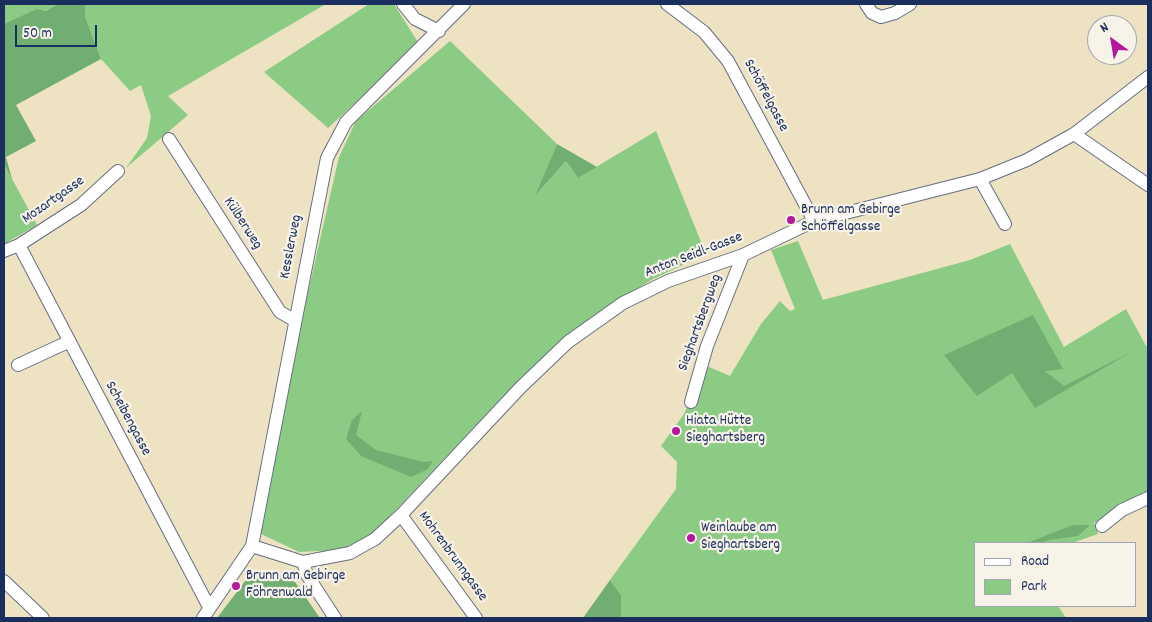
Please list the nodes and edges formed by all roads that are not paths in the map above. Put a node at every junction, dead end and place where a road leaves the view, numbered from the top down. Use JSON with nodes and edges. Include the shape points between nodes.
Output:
{"nodes":[{"id":1,"x":402,"y":4,"type":"edge"},
{"id":2,"x":464,"y":4,"type":"edge"},
{"id":3,"x":667,"y":4,"type":"edge"},
{"id":4,"x":866,"y":4,"type":"edge"},
{"id":5,"x":910,"y":4,"type":"edge"},
{"id":6,"x":439,"y":31,"type":"junction"},
{"id":7,"x":1148,"y":77,"type":"edge"},
{"id":8,"x":1074,"y":134,"type":"junction"},
{"id":9,"x":169,"y":139,"type":"dead end"},
{"id":10,"x":118,"y":171,"type":"dead end"},
{"id":11,"x":980,"y":179,"type":"junction"},
{"id":12,"x":1148,"y":185,"type":"edge"},
{"id":13,"x":814,"y":221,"type":"junction"},
{"id":14,"x":1004,"y":224,"type":"dead end"},
{"id":15,"x":19,"y":244,"type":"junction"},
{"id":16,"x":4,"y":251,"type":"edge"},
{"id":17,"x":743,"y":255,"type":"junction"},
{"id":18,"x":294,"y":320,"type":"junction"},
{"id":19,"x":68,"y":342,"type":"junction"},
{"id":20,"x":18,"y":365,"type":"dead end"},
{"id":21,"x":692,"y":402,"type":"dead end"},
{"id":22,"x":1148,"y":498,"type":"edge"},
{"id":23,"x":401,"y":515,"type":"junction"},
{"id":24,"x":1102,"y":526,"type":"dead end"},
{"id":25,"x":252,"y":546,"type":"junction"},
{"id":26,"x":303,"y":562,"type":"junction"},
{"id":27,"x":4,"y":581,"type":"edge"},
{"id":28,"x":206,"y":613,"type":"edge"},
{"id":29,"x":43,"y":618,"type":"edge"},
{"id":30,"x":335,"y":618,"type":"edge"},
{"id":31,"x":476,"y":618,"type":"edge"}],
"edges":[{"from":1,"to":6,"type":"street","via":[[415,19]]},
{"from":2,"to":6,"type":"street","name":"Kesslerweg"},
{"from":3,"to":13,"type":"street","name":"Schöffelgasse","via":[[704,32],[728,61]]},
{"from":4,"to":5,"type":"street","via":[[872,13],[882,17],[895,14]]},
{"from":6,"to":18,"type":"street","name":"Kesslerweg","via":[[346,122],[326,158]]},
{"from":7,"to":8,"type":"street","name":"Anton Seidl-Gasse"},
{"from":8,"to":11,"type":"street","name":"Anton Seidl-Gasse","via":[[1027,160]]},
{"from":8,"to":12,"type":"street"},
{"from":9,"to":18,"type":"street","name":"Külberweg","via":[[280,312]]},
{"from":10,"to":15,"type":"street","name":"Mozartgasse","via":[[81,205]]},
{"from":11,"to":13,"type":"street","name":"Anton Seidl-Gasse"},
{"from":11,"to":14,"type":"street"},
{"from":13,"to":17,"type":"street","name":"Anton Seidl-Gasse"},
{"from":15,"to":16,"type":"street","name":"Mozartgasse"},
{"from":15,"to":19,"type":"street","name":"Scheibengasse"},
{"from":17,"to":21,"type":"street","name":"Sieghartsbergweg","via":[[707,346]]},
{"from":17,"to":23,"type":"street","name":"Anton Seidl-Gasse","via":[[668,281],[623,304],[568,342],[520,388]]},
{"from":18,"to":25,"type":"street","name":"Kesslerweg"},
{"from":19,"to":20,"type":"street"},
{"from":19,"to":28,"type":"street","name":"Scheibengasse"},
{"from":22,"to":24,"type":"street","via":[[1122,510]]},
{"from":23,"to":26,"type":"street","name":"Anton Seidl-Gasse","via":[[375,539],[350,553]]},
{"from":23,"to":31,"type":"street","name":"Mohrenbrunngasse"},
{"from":25,"to":26,"type":"street","name":"Anton Seidl-Gasse"},
{"from":25,"to":28,"type":"street"},
{"from":26,"to":30,"type":"street","via":[[307,575]]},
{"from":27,"to":29,"type":"street"}]}
